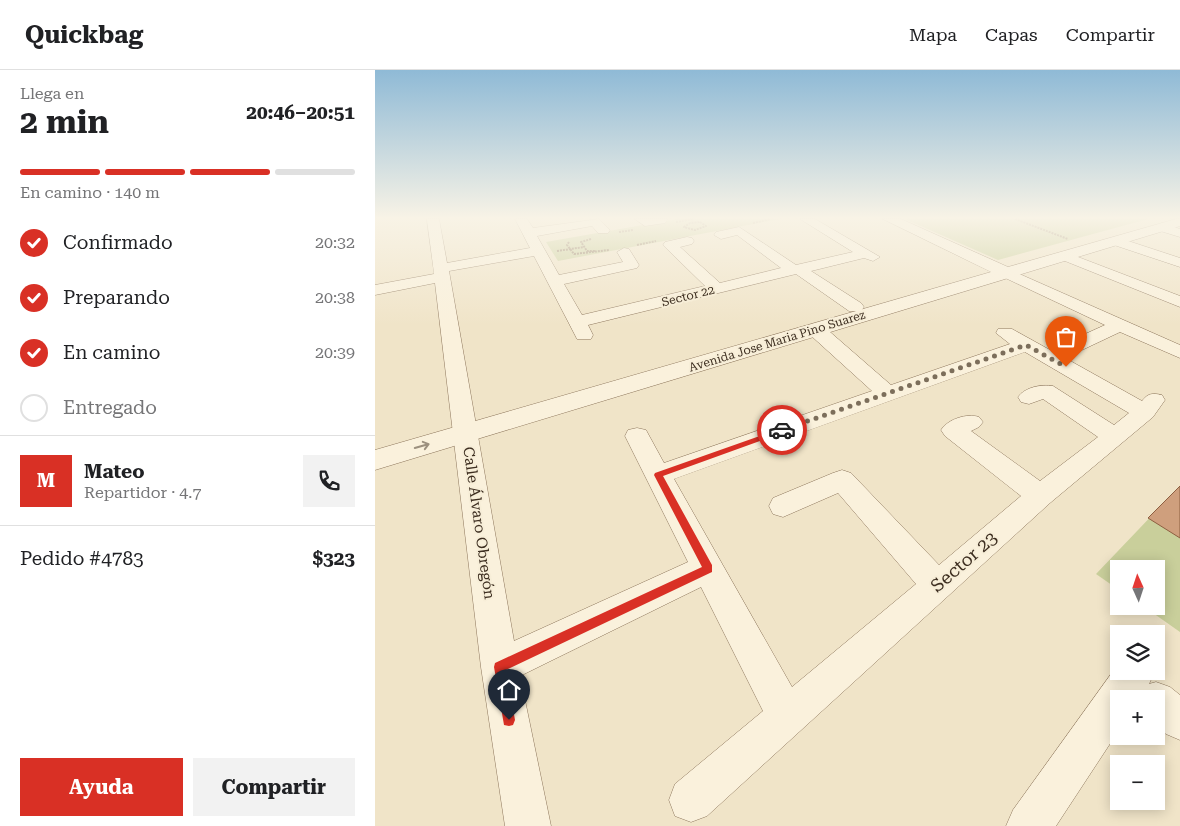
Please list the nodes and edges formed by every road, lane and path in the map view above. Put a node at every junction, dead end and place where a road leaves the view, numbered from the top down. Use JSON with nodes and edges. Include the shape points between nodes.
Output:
{"nodes":[{"id":1,"x":440,"y":254,"type":"edge"},
{"id":2,"x":529,"y":254,"type":"edge"},
{"id":3,"x":540,"y":254,"type":"edge"},
{"id":4,"x":625,"y":254,"type":"edge"},
{"id":5,"x":680,"y":254,"type":"edge"},
{"id":6,"x":772,"y":254,"type":"edge"},
{"id":7,"x":869,"y":254,"type":"edge"},
{"id":8,"x":966,"y":254,"type":"edge"},
{"id":9,"x":1054,"y":254,"type":"edge"},
{"id":10,"x":1083,"y":254,"type":"edge"},
{"id":11,"x":1155,"y":254,"type":"edge"},
{"id":12,"x":1180,"y":263,"type":"edge"},
{"id":13,"x":796,"y":270,"type":"junction"},
{"id":14,"x":999,"y":270,"type":"junction"},
{"id":15,"x":443,"y":273,"type":"junction"},
{"id":16,"x":555,"y":281,"type":"junction"},
{"id":17,"x":717,"y":289,"type":"junction"},
{"id":18,"x":375,"y":290,"type":"edge"},
{"id":19,"x":1180,"y":302,"type":"edge"},
{"id":20,"x":855,"y":306,"type":"junction"},
{"id":21,"x":1120,"y":325,"type":"junction"},
{"id":22,"x":815,"y":329,"type":"junction"},
{"id":23,"x":1005,"y":333,"type":"dead end"},
{"id":24,"x":1026,"y":345,"type":"junction"},
{"id":25,"x":1180,"y":352,"type":"edge"},
{"id":26,"x":1050,"y":358,"type":"junction"},
{"id":27,"x":887,"y":393,"type":"junction"},
{"id":28,"x":1029,"y":397,"type":"dead end"},
{"id":29,"x":971,"y":422,"type":"dead end"},
{"id":30,"x":466,"y":425,"type":"junction"},
{"id":31,"x":637,"y":436,"type":"dead end"},
{"id":32,"x":1116,"y":437,"type":"junction"},
{"id":33,"x":375,"y":443,"type":"edge"},
{"id":34,"x":375,"y":460,"type":"edge"},
{"id":35,"x":658,"y":475,"type":"junction"},
{"id":36,"x":1040,"y":496,"type":"junction"},
{"id":37,"x":783,"y":506,"type":"dead end"},
{"id":38,"x":708,"y":568,"type":"junction"},
{"id":39,"x":937,"y":585,"type":"junction"},
{"id":40,"x":500,"y":667,"type":"junction"},
{"id":41,"x":1144,"y":688,"type":"edge"},
{"id":42,"x":787,"y":716,"type":"junction"},
{"id":43,"x":1180,"y":720,"type":"edge"},
{"id":44,"x":691,"y":800,"type":"dead end"},
{"id":45,"x":528,"y":826,"type":"edge"},
{"id":46,"x":1029,"y":826,"type":"edge"}],
"edges":[{"from":1,"to":15,"type":"street","name":"Calle Álvaro Obregón"},
{"from":2,"to":15,"type":"street"},
{"from":3,"to":16,"type":"street","name":"Sector 22"},
{"from":4,"to":16,"type":"street","via":[[632,265]]},
{"from":5,"to":17,"type":"street"},
{"from":6,"to":13,"type":"street"},
{"from":7,"to":13,"type":"street","name":"Sector 22","via":[[872,256]]},
{"from":8,"to":14,"type":"street"},
{"from":9,"to":14,"type":"street","name":"Avenida Jose Maria Pino Suarez"},
{"from":10,"to":19,"type":"street"},
{"from":11,"to":12,"type":"street"},
{"from":13,"to":17,"type":"street","name":"Sector 22"},
{"from":13,"to":20,"type":"street"},
{"from":14,"to":20,"type":"street","name":"Avenida Jose Maria Pino Suarez"},
{"from":14,"to":21,"type":"street"},
{"from":14,"to":22,"type":"street","name":"Avenida Jose Maria Pino Suarez"},
{"from":15,"to":18,"type":"street"},
{"from":15,"to":30,"type":"street","name":"Calle Álvaro Obregón"},
{"from":16,"to":17,"type":"street","name":"Sector 22","via":[[581,328]]},
{"from":20,"to":30,"type":"street","name":"Avenida Jose Maria Pino Suarez"},
{"from":21,"to":25,"type":"street"},
{"from":21,"to":26,"type":"street"},
{"from":22,"to":27,"type":"street"},
{"from":22,"to":30,"type":"street","name":"Avenida Jose Maria Pino Suarez"},
{"from":23,"to":24,"type":"street","name":"Sector 23"},
{"from":24,"to":26,"type":"street","name":"Sector 23"},
{"from":24,"to":27,"type":"street"},
{"from":26,"to":32,"type":"street","name":"Sector 23","via":[[1149,406]]},
{"from":27,"to":35,"type":"street"},
{"from":28,"to":32,"type":"street","via":[[1045,391]]},
{"from":29,"to":36,"type":"street","via":[[953,430]]},
{"from":30,"to":33,"type":"street","name":"Avenida Jose Maria Pino Suarez"},
{"from":34,"to":30,"type":"street","name":"Avenida Jose Maria Pino Suarez","one_way":true},
{"from":30,"to":40,"type":"street","name":"Calle Álvaro Obregón"},
{"from":31,"to":35,"type":"street"},
{"from":32,"to":36,"type":"street","name":"Sector 23"},
{"from":35,"to":38,"type":"street"},
{"from":36,"to":39,"type":"street","name":"Sector 23"},
{"from":37,"to":39,"type":"street","via":[[842,480]]},
{"from":38,"to":40,"type":"street"},
{"from":38,"to":42,"type":"street"},
{"from":39,"to":42,"type":"street","name":"Sector 23"},
{"from":40,"to":45,"type":"street","name":"Calle Álvaro Obregón"},
{"from":41,"to":43,"type":"street"},
{"from":41,"to":46,"type":"street"},
{"from":42,"to":44,"type":"street","name":"Sector 23"}]}
